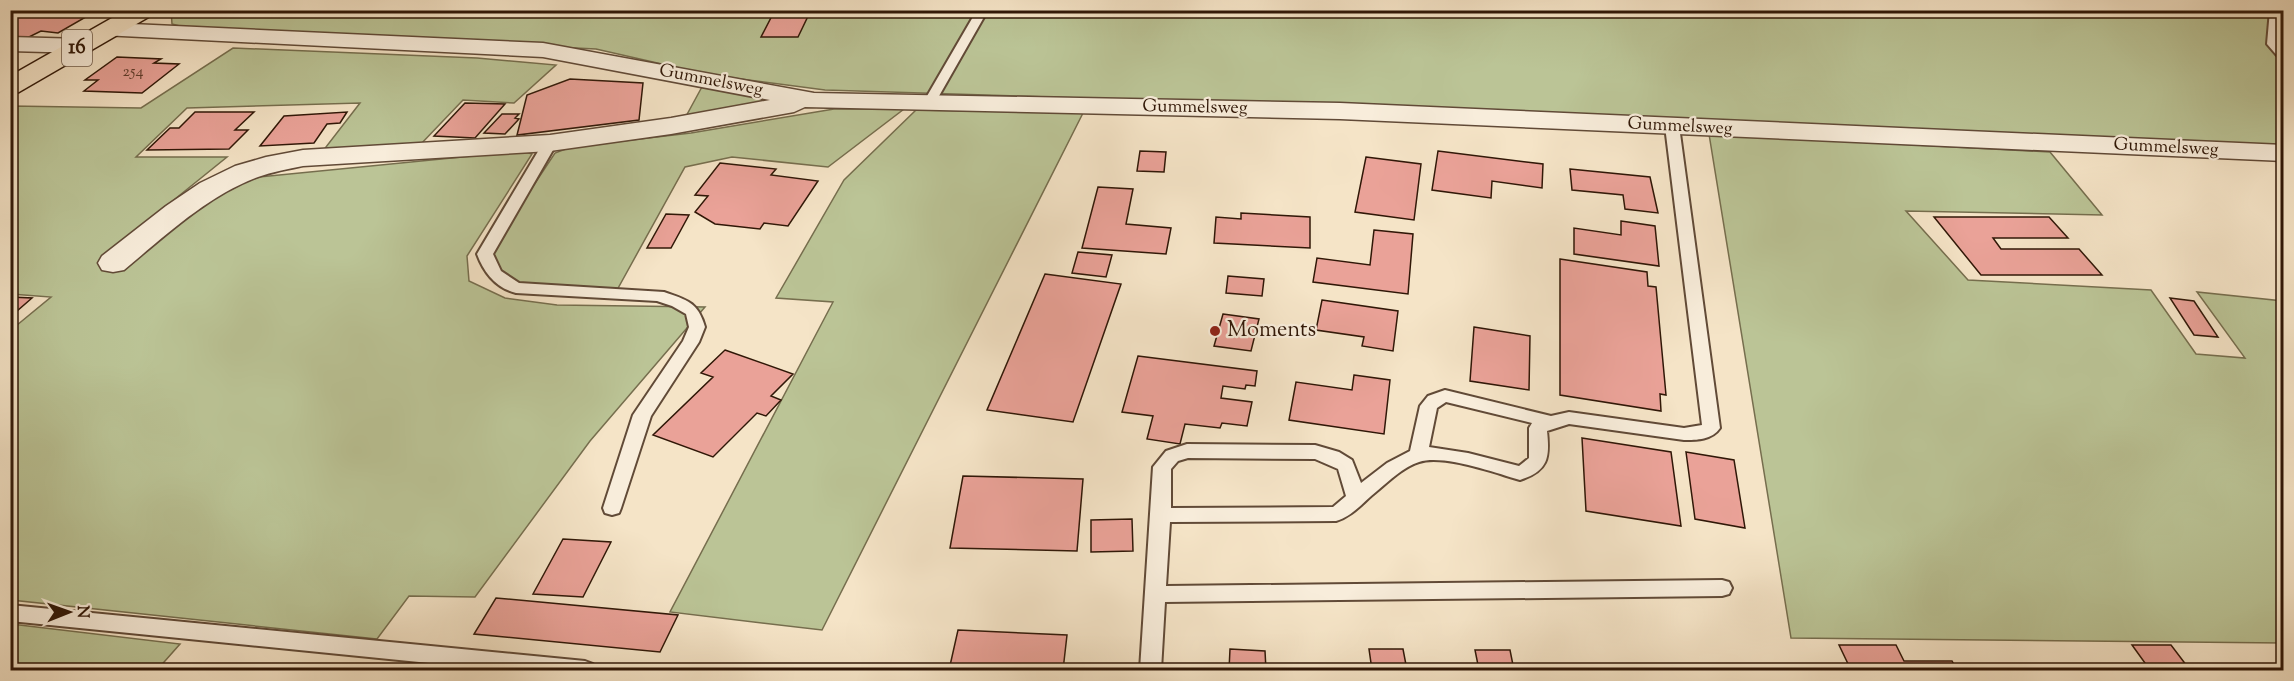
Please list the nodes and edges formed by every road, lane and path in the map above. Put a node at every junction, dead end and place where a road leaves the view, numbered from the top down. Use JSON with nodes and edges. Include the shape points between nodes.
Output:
{"nodes":[{"id":1,"x":144,"y":10,"type":"edge"},
{"id":2,"x":983,"y":10,"type":"edge"},
{"id":3,"x":2276,"y":10,"type":"edge"},
{"id":4,"x":110,"y":30,"type":"junction"},
{"id":5,"x":10,"y":45,"type":"edge"},
{"id":6,"x":82,"y":46,"type":"junction"},
{"id":7,"x":2283,"y":56,"type":"edge"},
{"id":8,"x":696,"y":79,"type":"junction"},
{"id":9,"x":10,"y":87,"type":"edge"},
{"id":10,"x":814,"y":100,"type":"junction"},
{"id":11,"x":929,"y":103,"type":"junction"},
{"id":12,"x":671,"y":126,"type":"junction"},
{"id":13,"x":1672,"y":126,"type":"junction"},
{"id":14,"x":550,"y":143,"type":"junction"},
{"id":15,"x":2283,"y":153,"type":"edge"},
{"id":16,"x":113,"y":263,"type":"dead end"},
{"id":17,"x":1551,"y":422,"type":"junction"},
{"id":18,"x":1418,"y":455,"type":"junction"},
{"id":19,"x":1356,"y":497,"type":"junction"},
{"id":20,"x":612,"y":508,"type":"dead end"},
{"id":21,"x":1161,"y":515,"type":"junction"},
{"id":22,"x":1722,"y":588,"type":"dead end"},
{"id":23,"x":1155,"y":594,"type":"junction"},
{"id":24,"x":10,"y":613,"type":"edge"},
{"id":25,"x":585,"y":670,"type":"edge"},
{"id":26,"x":1150,"y":670,"type":"edge"}],
"edges":[{"from":1,"to":4,"type":"main road","number":"16"},
{"from":2,"to":11,"type":"lane"},
{"from":3,"to":7,"type":"lane","via":[[2273,44]]},
{"from":4,"to":6,"type":"main road","number":"16"},
{"from":4,"to":8,"type":"street","name":"Gummelsweg","via":[[543,50]]},
{"from":5,"to":6,"type":"street"},
{"from":6,"to":9,"type":"main road","number":"16"},
{"from":8,"to":10,"type":"street","name":"Gummelsweg"},
{"from":8,"to":12,"type":"street"},
{"from":10,"to":11,"type":"street","name":"Gummelsweg"},
{"from":10,"to":12,"type":"street"},
{"from":11,"to":13,"type":"street","name":"Gummelsweg","via":[[1340,111]]},
{"from":12,"to":14,"type":"street"},
{"from":13,"to":15,"type":"street","name":"Gummelsweg"},
{"from":13,"to":17,"type":"lane","via":[[1711,428],[1684,434],[1569,418]]},
{"from":14,"to":16,"type":"street","via":[[303,158],[270,164],[213,187]]},
{"from":14,"to":20,"type":"lane","via":[[485,254],[489,269],[516,288],[658,296],[693,312],[697,327],[642,415]]},
{"from":17,"to":18,"type":"lane","via":[[1538,428],[1540,458],[1533,468],[1520,473],[1435,453]]},
{"from":17,"to":18,"type":"lane","via":[[1444,396],[1429,406]]},
{"from":18,"to":19,"type":"lane"},
{"from":19,"to":21,"type":"lane","via":[[1336,514]]},
{"from":19,"to":21,"type":"lane","via":[[1346,465],[1316,452],[1187,451],[1172,456],[1162,467]]},
{"from":21,"to":23,"type":"lane"},
{"from":22,"to":23,"type":"lane"},
{"from":23,"to":26,"type":"lane"},
{"from":24,"to":25,"type":"lane"}]}
